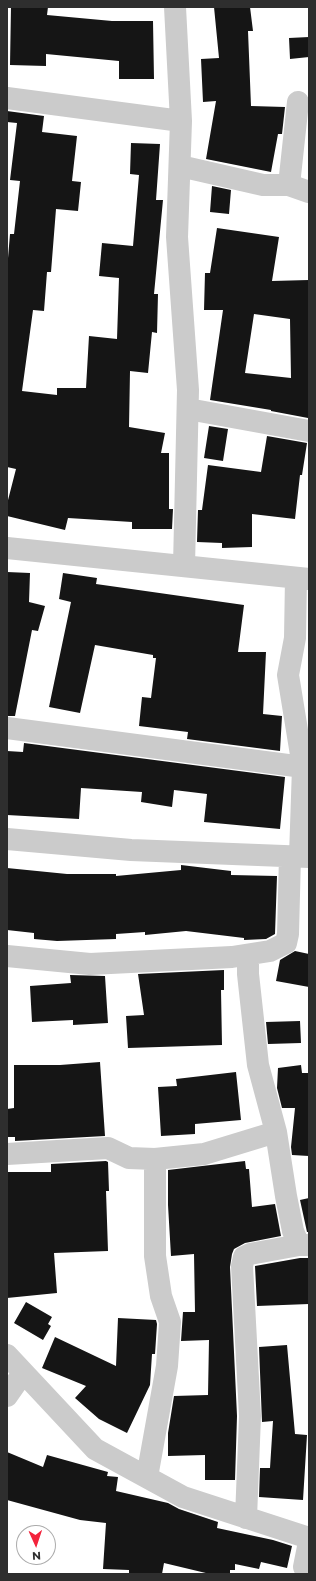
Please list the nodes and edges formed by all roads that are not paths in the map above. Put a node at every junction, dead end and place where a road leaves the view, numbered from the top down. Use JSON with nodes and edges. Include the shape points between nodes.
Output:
{"nodes":[{"id":1,"x":175,"y":7,"type":"edge"},
{"id":2,"x":7,"y":98,"type":"edge"},
{"id":3,"x":298,"y":102,"type":"dead end"},
{"id":4,"x":181,"y":121,"type":"junction"},
{"id":5,"x":180,"y":166,"type":"junction"},
{"id":6,"x":289,"y":185,"type":"junction"},
{"id":7,"x":309,"y":192,"type":"edge"},
{"id":8,"x":188,"y":409,"type":"junction"},
{"id":9,"x":309,"y":431,"type":"edge"},
{"id":10,"x":7,"y":548,"type":"edge"},
{"id":11,"x":184,"y":566,"type":"junction"},
{"id":12,"x":303,"y":578,"type":"edge"},
{"id":13,"x":7,"y":728,"type":"edge"},
{"id":14,"x":303,"y":767,"type":"junction"},
{"id":15,"x":7,"y":839,"type":"edge"},
{"id":16,"x":300,"y":856,"type":"edge"},
{"id":17,"x":248,"y":955,"type":"junction"},
{"id":18,"x":7,"y":956,"type":"edge"},
{"id":19,"x":276,"y":1132,"type":"junction"},
{"id":20,"x":7,"y":1154,"type":"edge"},
{"id":21,"x":155,"y":1159,"type":"junction"},
{"id":22,"x":304,"y":1245,"type":"edge"},
{"id":23,"x":7,"y":1355,"type":"edge"},
{"id":24,"x":23,"y":1373,"type":"junction"},
{"id":25,"x":7,"y":1396,"type":"edge"},
{"id":26,"x":147,"y":1477,"type":"junction"},
{"id":27,"x":246,"y":1518,"type":"junction"},
{"id":28,"x":309,"y":1538,"type":"edge"},
{"id":29,"x":309,"y":1542,"type":"edge"},
{"id":30,"x":307,"y":1574,"type":"edge"}],
"edges":[{"from":1,"to":4,"type":"street"},
{"from":2,"to":4,"type":"street"},
{"from":3,"to":6,"type":"street"},
{"from":4,"to":5,"type":"street"},
{"from":5,"to":6,"type":"street","via":[[263,185]]},
{"from":5,"to":8,"type":"street","via":[[177,237]]},
{"from":6,"to":7,"type":"street"},
{"from":8,"to":9,"type":"street"},
{"from":8,"to":11,"type":"street"},
{"from":10,"to":11,"type":"street"},
{"from":11,"to":12,"type":"street"},
{"from":12,"to":14,"type":"street","via":[[288,675]]},
{"from":13,"to":14,"type":"street"},
{"from":14,"to":16,"type":"street"},
{"from":15,"to":16,"type":"street","via":[[131,850]]},
{"from":16,"to":17,"type":"street","via":[[286,943],[270,951]]},
{"from":17,"to":18,"type":"street","via":[[90,964]]},
{"from":17,"to":19,"type":"street","via":[[258,1065]]},
{"from":19,"to":21,"type":"street","via":[[204,1154]]},
{"from":19,"to":22,"type":"street","via":[[293,1231]]},
{"from":20,"to":21,"type":"street","via":[[108,1148],[129,1158]]},
{"from":21,"to":26,"type":"street","via":[[155,1256],[161,1296],[170,1322],[167,1366]]},
{"from":22,"to":27,"type":"street","via":[[244,1257],[250,1416]]},
{"from":23,"to":24,"type":"street"},
{"from":24,"to":25,"type":"street"},
{"from":24,"to":26,"type":"street","via":[[95,1449]]},
{"from":26,"to":27,"type":"street","via":[[183,1497]]},
{"from":27,"to":28,"type":"street"},
{"from":29,"to":30,"type":"street","via":[[304,1567]]}]}
